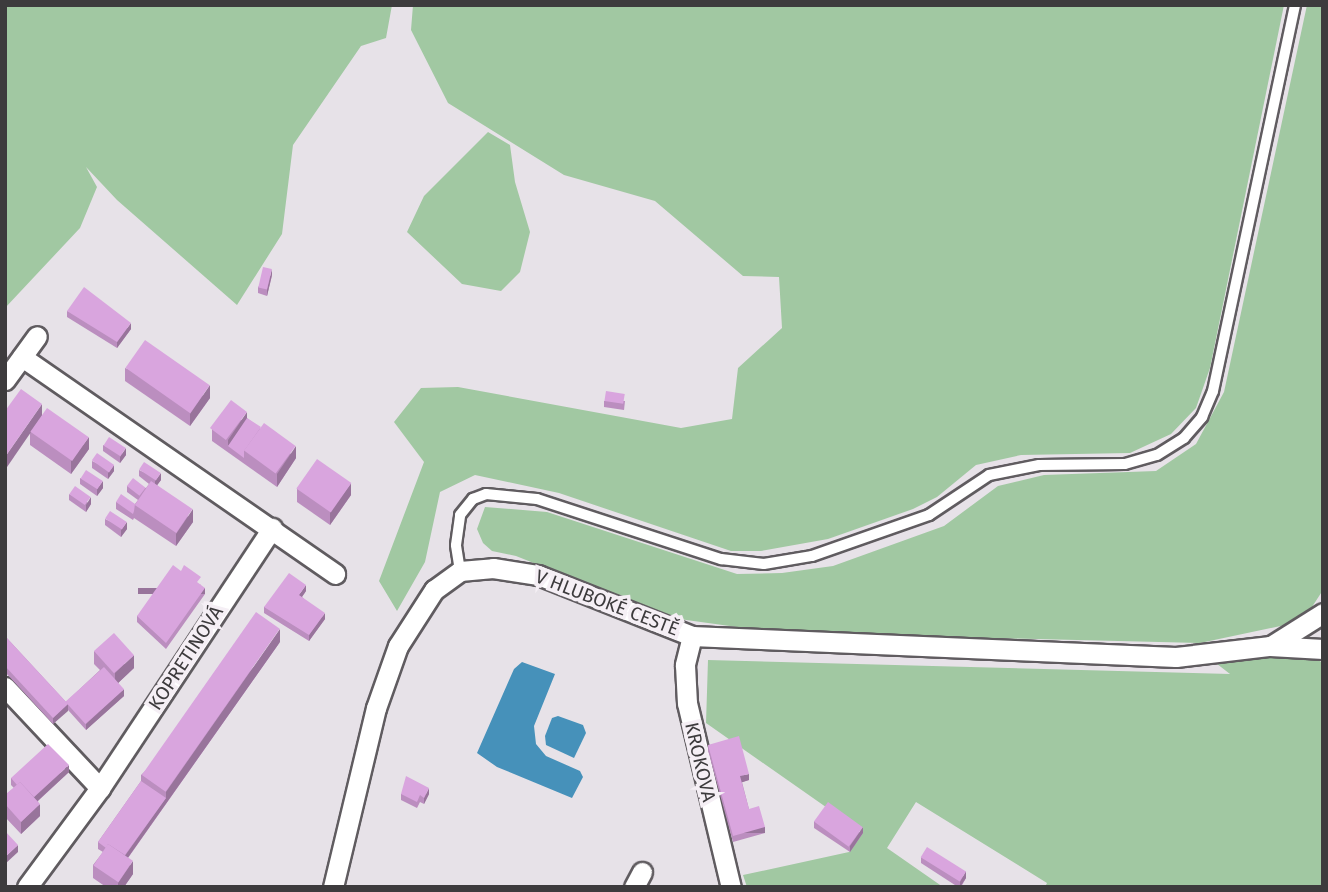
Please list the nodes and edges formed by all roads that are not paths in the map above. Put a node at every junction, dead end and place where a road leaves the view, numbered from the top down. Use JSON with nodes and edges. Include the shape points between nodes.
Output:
{"nodes":[{"id":1,"x":1295,"y":5,"type":"edge"},
{"id":2,"x":37,"y":336,"type":"dead end"},
{"id":3,"x":22,"y":357,"type":"junction"},
{"id":4,"x":5,"y":380,"type":"edge"},
{"id":5,"x":272,"y":528,"type":"junction"},
{"id":6,"x":460,"y":570,"type":"junction"},
{"id":7,"x":335,"y":574,"type":"dead end"},
{"id":8,"x":1323,"y":613,"type":"edge"},
{"id":9,"x":692,"y":636,"type":"junction"},
{"id":10,"x":1270,"y":646,"type":"junction"},
{"id":11,"x":1323,"y":649,"type":"edge"},
{"id":12,"x":5,"y":687,"type":"edge"},
{"id":13,"x":100,"y":788,"type":"junction"},
{"id":14,"x":27,"y":887,"type":"edge"},
{"id":15,"x":334,"y":887,"type":"edge"},
{"id":16,"x":731,"y":887,"type":"edge"}],
"edges":[{"from":1,"to":6,"type":"lane","via":[[1213,391],[1202,417],[1184,438],[1157,455],[1125,464],[1039,465],[989,475],[929,515],[812,556],[764,564],[721,559],[537,499],[486,494],[473,499],[460,515],[456,545]]},
{"from":2,"to":3,"type":"street"},
{"from":3,"to":4,"type":"street"},
{"from":3,"to":5,"type":"street"},
{"from":5,"to":7,"type":"street"},
{"from":5,"to":13,"type":"street","name":"KOPRETINOVÁ"},
{"from":6,"to":9,"type":"street","name":"V HLUBOKÉ CESTĚ","via":[[493,568],[538,575]]},
{"from":6,"to":15,"type":"street","via":[[434,590],[398,646],[376,708]]},
{"from":8,"to":10,"type":"street","name":"V HLUBOKÉ CESTĚ"},
{"from":9,"to":10,"type":"street","name":"V HLUBOKÉ CESTĚ","via":[[1176,657]]},
{"from":9,"to":16,"type":"street","name":"KROKOVA","via":[[685,665],[687,703]]},
{"from":10,"to":11,"type":"street","name":"V HLUBOKÉ CESTĚ"},
{"from":12,"to":13,"type":"street"},
{"from":13,"to":14,"type":"street","name":"KOPRETINOVÁ"}]}
